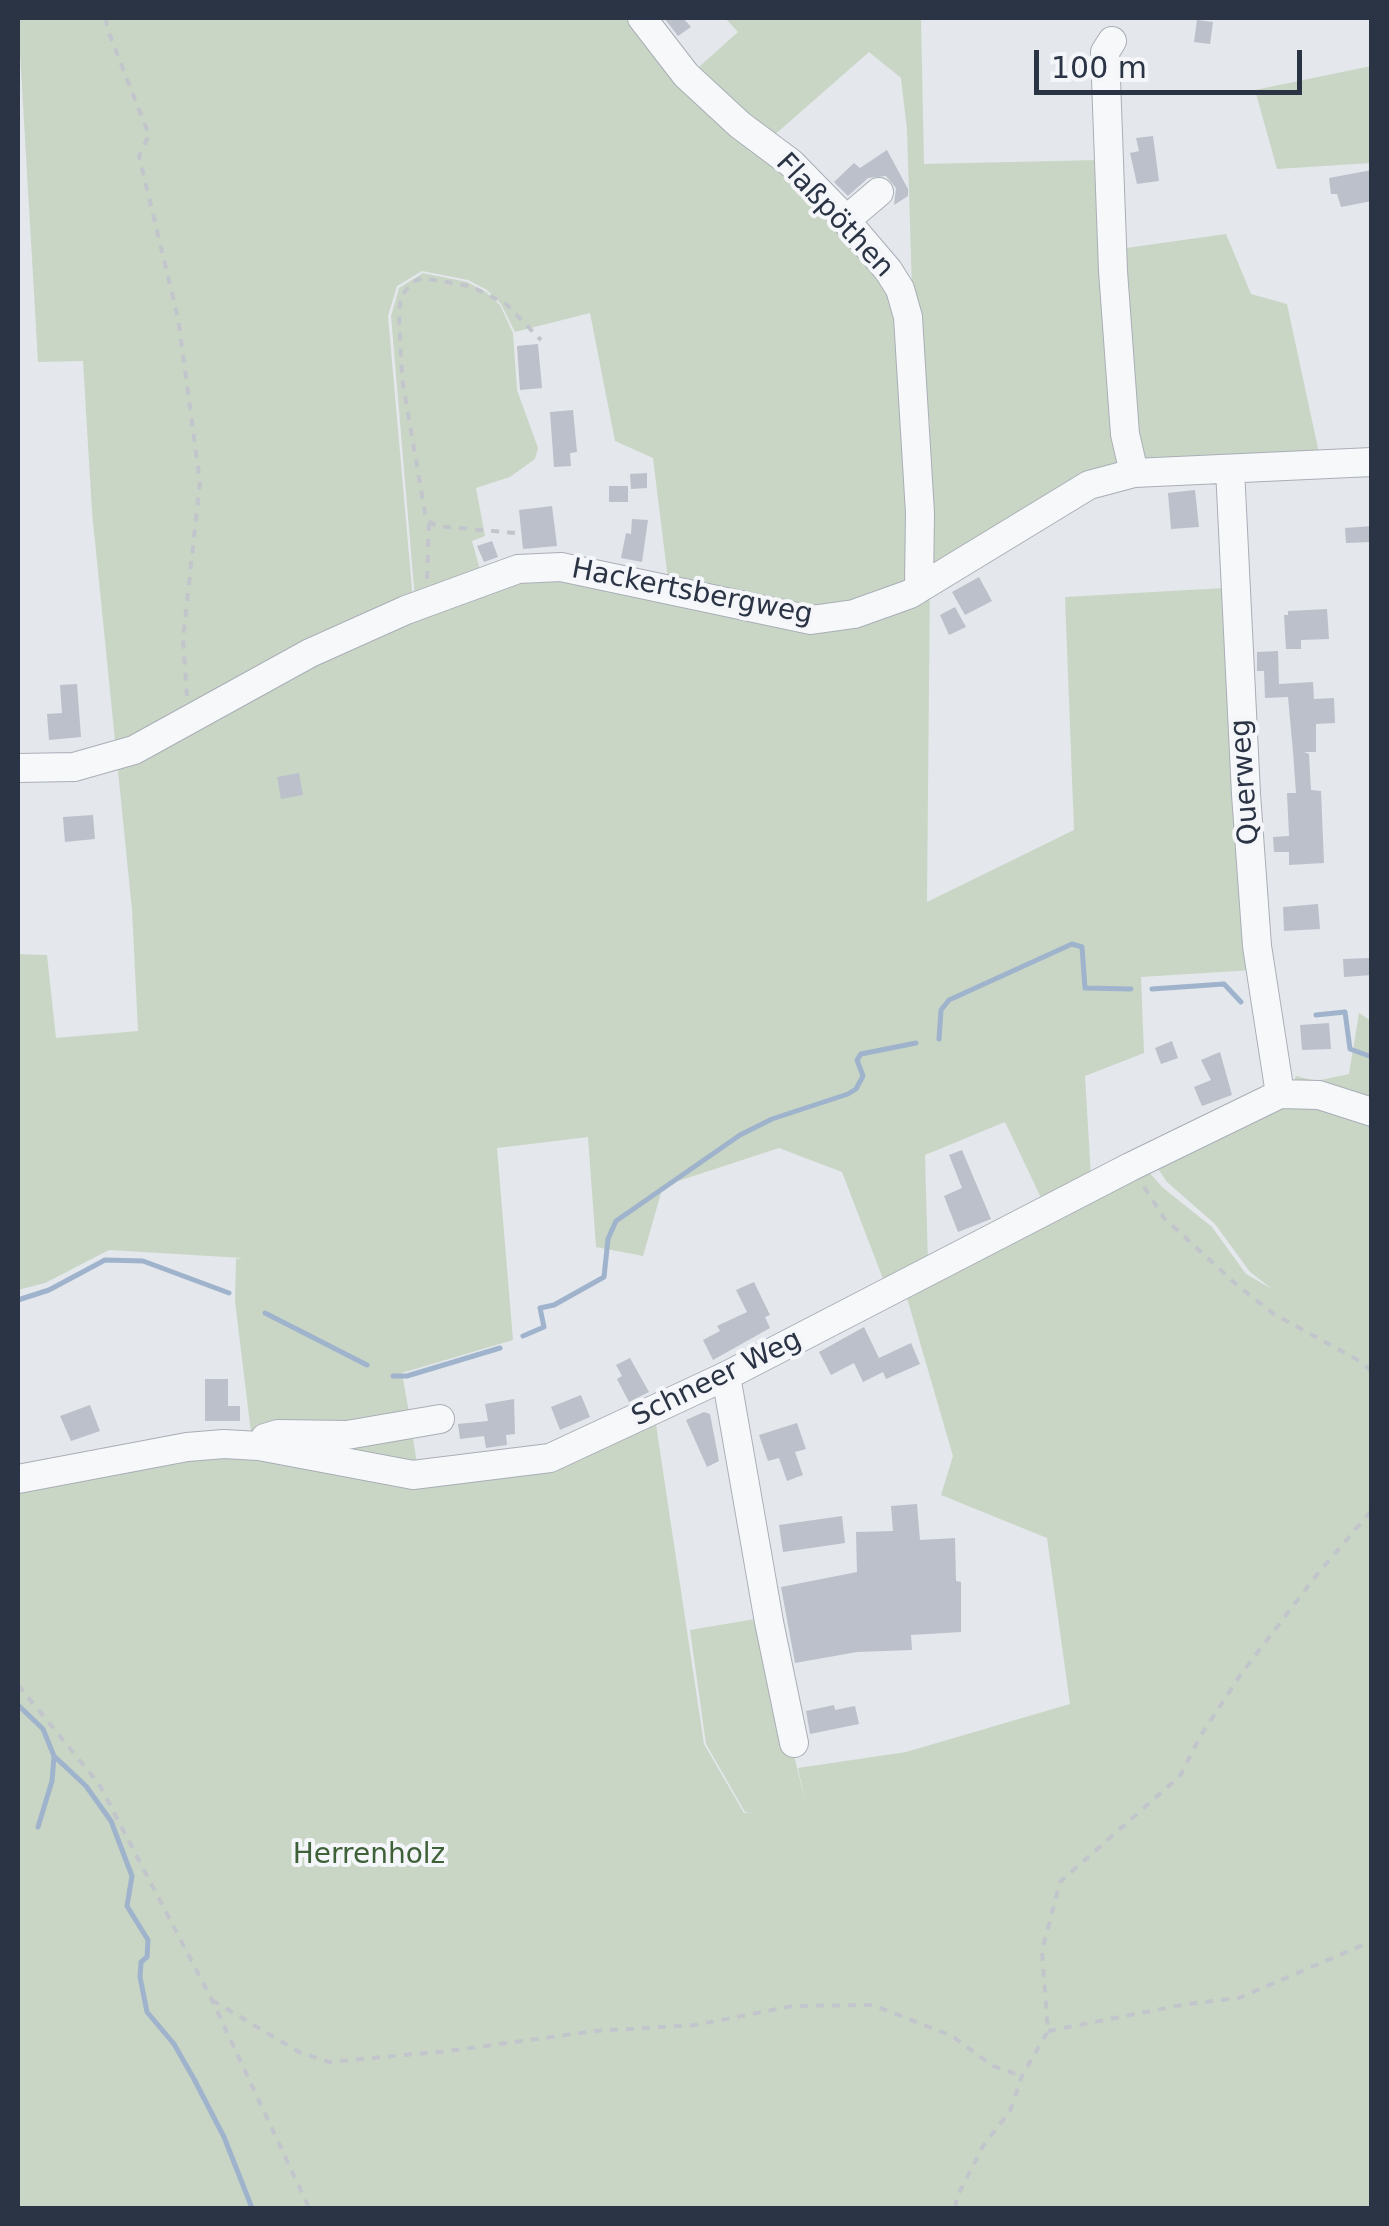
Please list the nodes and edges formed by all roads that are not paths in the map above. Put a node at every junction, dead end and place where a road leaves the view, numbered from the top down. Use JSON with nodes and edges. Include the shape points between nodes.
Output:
{"nodes":[{"id":1,"x":642,"y":18,"type":"edge"},
{"id":2,"x":1112,"y":42,"type":"dead end"},
{"id":3,"x":878,"y":192,"type":"dead end"},
{"id":4,"x":846,"y":220,"type":"junction"},
{"id":5,"x":1372,"y":462,"type":"edge"},
{"id":6,"x":1230,"y":469,"type":"junction"},
{"id":7,"x":1134,"y":473,"type":"junction"},
{"id":8,"x":919,"y":586,"type":"junction"},
{"id":9,"x":18,"y":768,"type":"edge"},
{"id":10,"x":1280,"y":1094,"type":"junction"},
{"id":11,"x":1372,"y":1112,"type":"edge"},
{"id":12,"x":726,"y":1376,"type":"junction"},
{"id":13,"x":440,"y":1419,"type":"dead end"},
{"id":14,"x":259,"y":1446,"type":"junction"},
{"id":15,"x":18,"y":1480,"type":"edge"},
{"id":16,"x":794,"y":1743,"type":"dead end"}],
"edges":[{"from":1,"to":4,"type":"street","name":"Flaßpöthen","via":[[686,75],[791,162]]},
{"from":2,"to":7,"type":"street","via":[[1105,52],[1114,271],[1125,434]]},
{"from":3,"to":4,"type":"street"},
{"from":4,"to":8,"type":"street","name":"Flaßpöthen","via":[[894,280],[908,317]]},
{"from":5,"to":6,"type":"street","name":"Hackertsbergweg"},
{"from":6,"to":7,"type":"street","name":"Hackertsbergweg"},
{"from":6,"to":10,"type":"street","name":"Querweg","via":[[1257,946]]},
{"from":7,"to":8,"type":"street","name":"Hackertsbergweg","via":[[1089,486]]},
{"from":8,"to":9,"type":"street","name":"Hackertsbergweg","via":[[888,604],[811,620],[561,567],[532,567],[426,602],[310,653],[134,750],[74,767]]},
{"from":10,"to":11,"type":"street","via":[[1318,1094]]},
{"from":10,"to":12,"type":"street","name":"Schneer Weg"},
{"from":12,"to":14,"type":"street","name":"Schneer Weg","via":[[550,1458],[413,1475]]},
{"from":12,"to":16,"type":"street"},
{"from":13,"to":14,"type":"street","via":[[347,1435],[278,1434]]},
{"from":14,"to":15,"type":"street","name":"Schneer Weg","via":[[187,1447]]}]}
